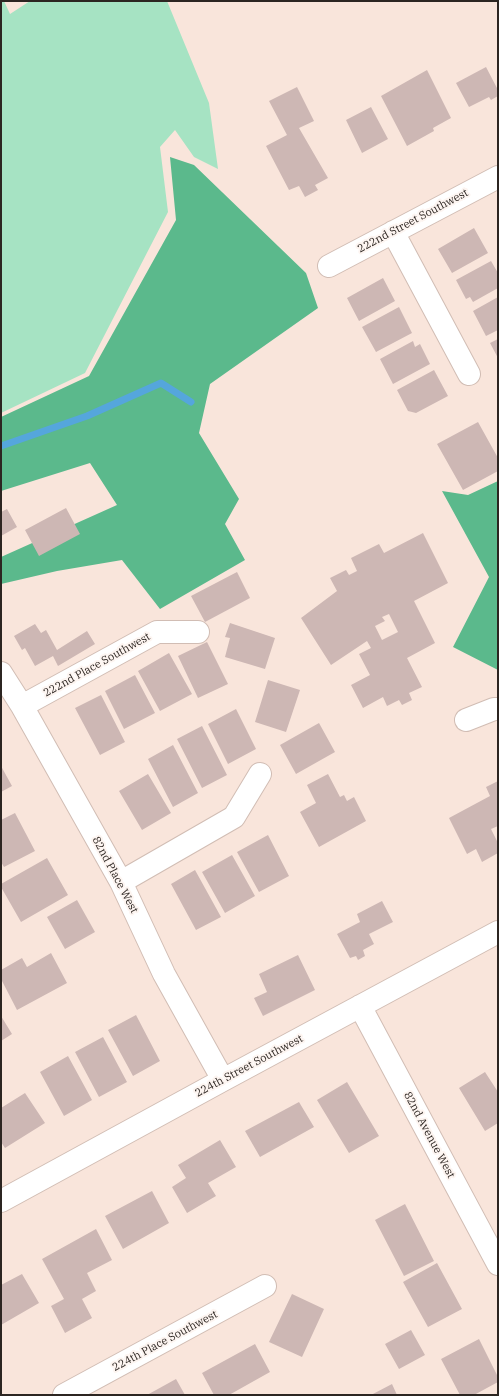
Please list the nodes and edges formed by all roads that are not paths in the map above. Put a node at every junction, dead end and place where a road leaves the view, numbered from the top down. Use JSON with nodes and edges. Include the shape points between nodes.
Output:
{"nodes":[{"id":1,"x":498,"y":177,"type":"edge"},
{"id":2,"x":393,"y":232,"type":"junction"},
{"id":3,"x":329,"y":266,"type":"dead end"},
{"id":4,"x":469,"y":374,"type":"dead end"},
{"id":5,"x":198,"y":632,"type":"dead end"},
{"id":6,"x":1,"y":673,"type":"edge"},
{"id":7,"x":22,"y":706,"type":"junction"},
{"id":8,"x":498,"y":709,"type":"edge"},
{"id":9,"x":466,"y":720,"type":"dead end"},
{"id":10,"x":260,"y":774,"type":"dead end"},
{"id":11,"x":121,"y":882,"type":"junction"},
{"id":12,"x":498,"y":932,"type":"edge"},
{"id":13,"x":360,"y":1006,"type":"junction"},
{"id":14,"x":223,"y":1080,"type":"junction"},
{"id":15,"x":1,"y":1201,"type":"edge"},
{"id":16,"x":498,"y":1264,"type":"edge"},
{"id":17,"x":265,"y":1286,"type":"dead end"},
{"id":18,"x":64,"y":1395,"type":"edge"}],
"edges":[{"from":1,"to":2,"type":"street","name":"222nd Street Southwest"},
{"from":2,"to":3,"type":"street","name":"222nd Street Southwest"},
{"from":2,"to":4,"type":"street"},
{"from":5,"to":7,"type":"street","name":"222nd Place Southwest","via":[[157,632]]},
{"from":6,"to":7,"type":"street","name":"82nd Place West"},
{"from":7,"to":11,"type":"street","name":"82nd Place West"},
{"from":8,"to":9,"type":"street"},
{"from":10,"to":11,"type":"street","via":[[234,817]]},
{"from":11,"to":14,"type":"street","name":"82nd Place West","via":[[164,974]]},
{"from":12,"to":13,"type":"street","name":"224th Street Southwest"},
{"from":13,"to":14,"type":"street","name":"224th Street Southwest"},
{"from":13,"to":16,"type":"street","name":"82nd Avenue West"},
{"from":14,"to":15,"type":"street","name":"224th Street Southwest"},
{"from":17,"to":18,"type":"street","name":"224th Place Southwest"}]}
